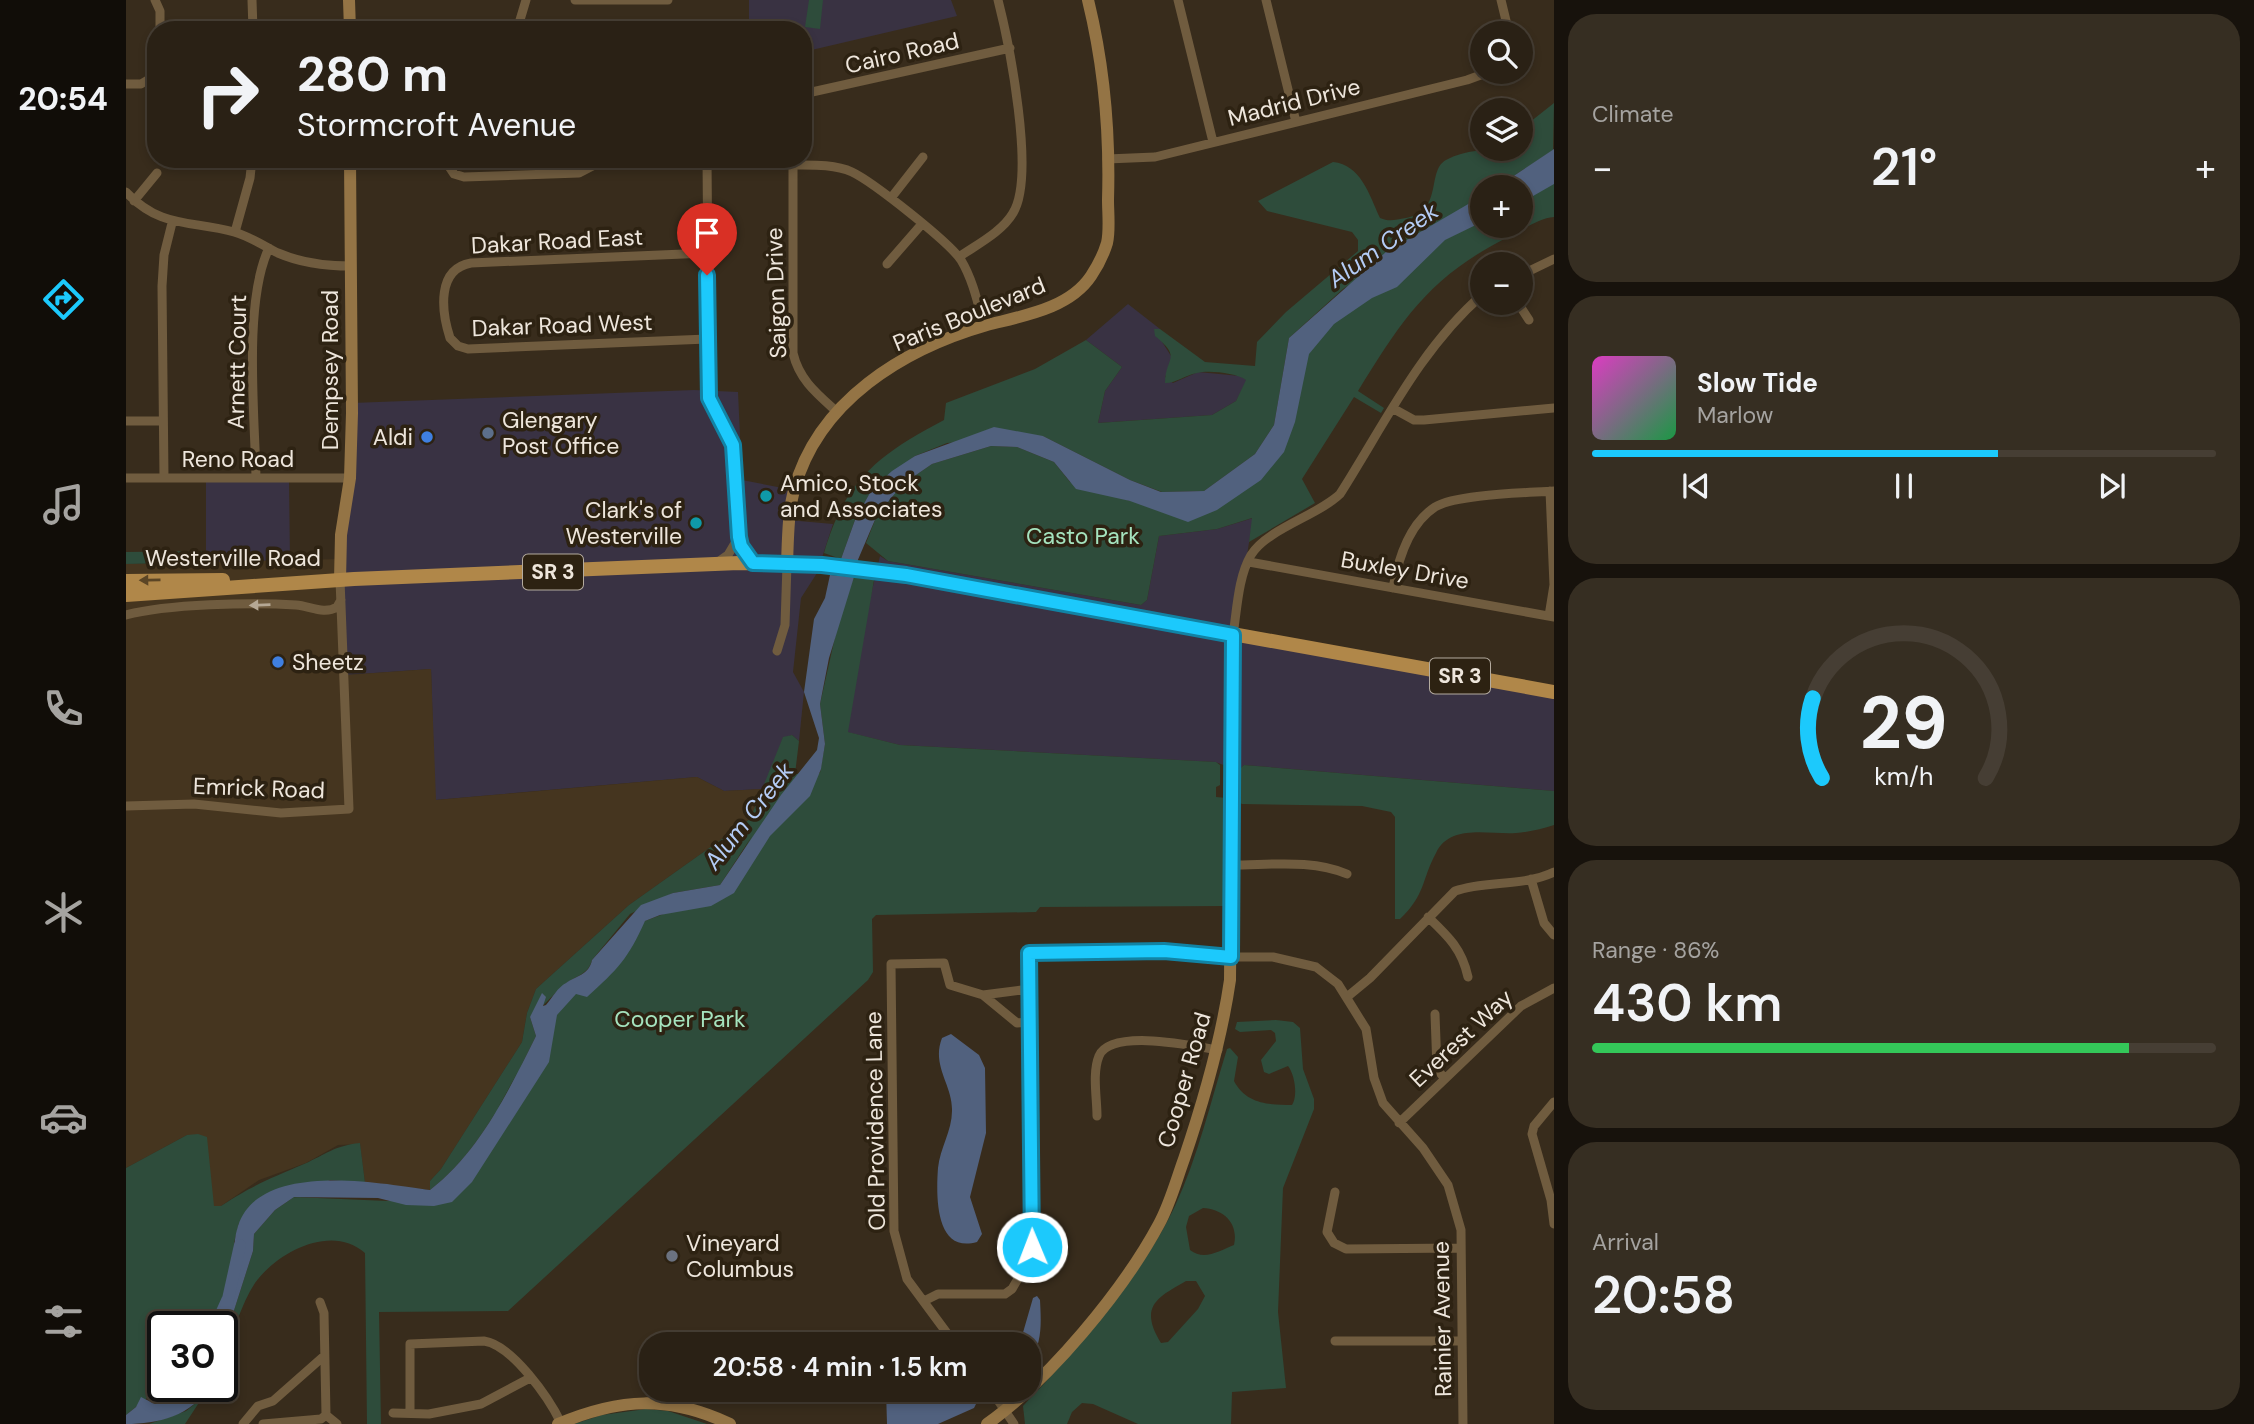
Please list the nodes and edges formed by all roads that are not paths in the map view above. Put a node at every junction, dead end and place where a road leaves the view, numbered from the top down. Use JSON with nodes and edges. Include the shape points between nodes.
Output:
{"nodes":[{"id":1,"x":155,"y":0,"type":"edge"},
{"id":2,"x":252,"y":0,"type":"edge"},
{"id":3,"x":349,"y":0,"type":"edge"},
{"id":4,"x":526,"y":0,"type":"edge"},
{"id":5,"x":575,"y":0,"type":"edge"},
{"id":6,"x":668,"y":0,"type":"edge"},
{"id":7,"x":998,"y":0,"type":"edge"},
{"id":8,"x":1088,"y":0,"type":"edge"},
{"id":9,"x":1178,"y":0,"type":"edge"},
{"id":10,"x":1266,"y":0,"type":"edge"},
{"id":11,"x":1501,"y":0,"type":"edge"},
{"id":12,"x":160,"y":21,"type":"edge"},
{"id":13,"x":253,"y":21,"type":"edge"},
{"id":14,"x":350,"y":21,"type":"edge"},
{"id":15,"x":520,"y":21,"type":"edge"},
{"id":16,"x":1506,"y":21,"type":"edge"},
{"id":17,"x":1010,"y":48,"type":"junction"},
{"id":18,"x":1470,"y":79,"type":"edge"},
{"id":19,"x":147,"y":80,"type":"edge"},
{"id":20,"x":126,"y":84,"type":"edge"},
{"id":21,"x":812,"y":92,"type":"edge"},
{"id":22,"x":1296,"y":122,"type":"junction"},
{"id":23,"x":1213,"y":142,"type":"junction"},
{"id":24,"x":923,"y":157,"type":"dead end"},
{"id":25,"x":1107,"y":159,"type":"junction"},
{"id":26,"x":812,"y":165,"type":"edge"},
{"id":27,"x":251,"y":168,"type":"edge"},
{"id":28,"x":350,"y":168,"type":"edge"},
{"id":29,"x":450,"y":168,"type":"edge"},
{"id":30,"x":589,"y":168,"type":"edge"},
{"id":31,"x":707,"y":168,"type":"edge"},
{"id":32,"x":793,"y":168,"type":"edge"},
{"id":33,"x":158,"y":173,"type":"dead end"},
{"id":34,"x":126,"y":192,"type":"edge"},
{"id":35,"x":891,"y":198,"type":"junction"},
{"id":36,"x":134,"y":201,"type":"junction"},
{"id":37,"x":172,"y":223,"type":"junction"},
{"id":38,"x":921,"y":225,"type":"junction"},
{"id":39,"x":235,"y":232,"type":"junction"},
{"id":40,"x":269,"y":248,"type":"junction"},
{"id":41,"x":707,"y":253,"type":"junction"},
{"id":42,"x":959,"y":257,"type":"junction"},
{"id":43,"x":1554,"y":260,"type":"edge"},
{"id":44,"x":887,"y":264,"type":"dead end"},
{"id":45,"x":351,"y":266,"type":"junction"},
{"id":46,"x":1533,"y":270,"type":"edge"},
{"id":47,"x":1470,"y":306,"type":"edge"},
{"id":48,"x":445,"y":310,"type":"joint"},
{"id":49,"x":1526,"y":315,"type":"edge"},
{"id":50,"x":1529,"y":320,"type":"dead end"},
{"id":51,"x":984,"y":326,"type":"junction"},
{"id":52,"x":707,"y":339,"type":"junction"},
{"id":53,"x":1554,"y":408,"type":"edge"},
{"id":54,"x":1394,"y":409,"type":"junction"},
{"id":55,"x":835,"y":411,"type":"junction"},
{"id":56,"x":126,"y":421,"type":"edge"},
{"id":57,"x":163,"y":421,"type":"junction"},
{"id":58,"x":126,"y":478,"type":"edge"},
{"id":59,"x":164,"y":478,"type":"junction"},
{"id":60,"x":256,"y":478,"type":"junction"},
{"id":61,"x":350,"y":478,"type":"junction"},
{"id":62,"x":1552,"y":491,"type":"edge"},
{"id":63,"x":739,"y":537,"type":"junction"},
{"id":64,"x":1248,"y":562,"type":"junction"},
{"id":65,"x":753,"y":563,"type":"junction"},
{"id":66,"x":787,"y":564,"type":"junction"},
{"id":67,"x":712,"y":565,"type":"junction"},
{"id":68,"x":340,"y":580,"type":"junction"},
{"id":69,"x":126,"y":581,"type":"edge"},
{"id":70,"x":1393,"y":588,"type":"junction"},
{"id":71,"x":126,"y":595,"type":"edge"},
{"id":72,"x":341,"y":600,"type":"junction"},
{"id":73,"x":126,"y":615,"type":"edge"},
{"id":74,"x":1551,"y":617,"type":"edge"},
{"id":75,"x":1233,"y":635,"type":"junction"},
{"id":76,"x":777,"y":651,"type":"dead end"},
{"id":77,"x":1554,"y":692,"type":"edge"},
{"id":78,"x":126,"y":806,"type":"edge"},
{"id":79,"x":1232,"y":865,"type":"junction"},
{"id":80,"x":1554,"y":872,"type":"edge"},
{"id":81,"x":1347,"y":874,"type":"dead end"},
{"id":82,"x":1531,"y":879,"type":"junction"},
{"id":83,"x":1428,"y":917,"type":"junction"},
{"id":84,"x":1554,"y":935,"type":"edge"},
{"id":85,"x":1231,"y":957,"type":"junction"},
{"id":86,"x":1468,"y":977,"type":"dead end"},
{"id":87,"x":1554,"y":988,"type":"edge"},
{"id":88,"x":1028,"y":989,"type":"junction"},
{"id":89,"x":983,"y":995,"type":"junction"},
{"id":90,"x":1346,"y":997,"type":"junction"},
{"id":91,"x":1435,"y":1014,"type":"dead end"},
{"id":92,"x":1027,"y":1022,"type":"junction"},
{"id":93,"x":1218,"y":1050,"type":"junction"},
{"id":94,"x":1444,"y":1079,"type":"junction"},
{"id":95,"x":1554,"y":1102,"type":"edge"},
{"id":96,"x":1097,"y":1116,"type":"dead end"},
{"id":97,"x":1399,"y":1123,"type":"junction"},
{"id":98,"x":1335,"y":1192,"type":"dead end"},
{"id":99,"x":1554,"y":1224,"type":"edge"},
{"id":100,"x":1461,"y":1248,"type":"junction"},
{"id":101,"x":924,"y":1301,"type":"junction"},
{"id":102,"x":320,"y":1302,"type":"dead end"},
{"id":103,"x":947,"y":1332,"type":"edge"},
{"id":104,"x":1335,"y":1341,"type":"dead end"},
{"id":105,"x":1462,"y":1341,"type":"junction"},
{"id":106,"x":324,"y":1356,"type":"junction"},
{"id":107,"x":530,"y":1378,"type":"junction"},
{"id":108,"x":1001,"y":1402,"type":"edge"},
{"id":109,"x":1007,"y":1410,"type":"junction"},
{"id":110,"x":393,"y":1413,"type":"dead end"},
{"id":111,"x":410,"y":1413,"type":"junction"},
{"id":112,"x":326,"y":1415,"type":"junction"},
{"id":113,"x":560,"y":1423,"type":"edge"},
{"id":114,"x":243,"y":1424,"type":"edge"},
{"id":115,"x":263,"y":1424,"type":"edge"},
{"id":116,"x":337,"y":1424,"type":"edge"},
{"id":117,"x":730,"y":1424,"type":"edge"},
{"id":118,"x":987,"y":1424,"type":"edge"},
{"id":119,"x":1014,"y":1424,"type":"edge"},
{"id":120,"x":1463,"y":1424,"type":"edge"}],
"edges":[{"from":1,"to":12,"type":"street"},
{"from":2,"to":13,"type":"street"},
{"from":3,"to":14,"type":"street"},
{"from":4,"to":15,"type":"street"},
{"from":5,"to":6,"type":"street"},
{"from":7,"to":17,"type":"street"},
{"from":8,"to":25,"type":"street","name":"Paris Boulevard","via":[[1103,69]]},
{"from":9,"to":23,"type":"street"},
{"from":10,"to":22,"type":"street"},
{"from":11,"to":16,"type":"street"},
{"from":17,"to":21,"type":"street","name":"Cairo Road"},
{"from":17,"to":42,"type":"street","via":[[1017,88],[1021,191],[1013,213],[999,228]]},
{"from":18,"to":22,"type":"street","name":"Madrid Drive"},
{"from":19,"to":20,"type":"street"},
{"from":22,"to":23,"type":"street","name":"Madrid Drive"},
{"from":23,"to":25,"type":"street","name":"Madrid Drive","via":[[1155,157]]},
{"from":24,"to":35,"type":"street"},
{"from":25,"to":51,"type":"street","name":"Paris Boulevard","via":[[1107,242],[1090,277],[1073,294],[1041,311]]},
{"from":26,"to":35,"type":"street","via":[[850,170]]},
{"from":27,"to":39,"type":"street"},
{"from":28,"to":45,"type":"street","name":"Dempsey Road"},
{"from":29,"to":30,"type":"street","via":[[464,177],[579,173]]},
{"from":31,"to":41,"type":"street"},
{"from":32,"to":55,"type":"street","name":"Saigon Drive","via":[[793,353],[805,382]]},
{"from":33,"to":36,"type":"street"},
{"from":34,"to":36,"type":"street"},
{"from":35,"to":38,"type":"street"},
{"from":36,"to":37,"type":"street"},
{"from":37,"to":39,"type":"street"},
{"from":37,"to":57,"type":"street","via":[[162,286]]},
{"from":38,"to":42,"type":"street"},
{"from":38,"to":44,"type":"street"},
{"from":39,"to":40,"type":"street"},
{"from":40,"to":45,"type":"street","via":[[323,267]]},
{"from":40,"to":60,"type":"street","name":"Arnett Court","via":[[254,298]]},
{"from":41,"to":48,"type":"street","name":"Dakar Road East","via":[[459,265],[444,285]]},
{"from":41,"to":52,"type":"street"},
{"from":42,"to":51,"type":"street"},
{"from":43,"to":46,"type":"street"},
{"from":45,"to":61,"type":"street","name":"Dempsey Road"},
{"from":47,"to":54,"type":"street","via":[[1429,350]]},
{"from":48,"to":52,"type":"street","name":"Dakar Road West","via":[[450,338],[468,348]]},
{"from":49,"to":50,"type":"street"},
{"from":51,"to":55,"type":"street","name":"Paris Boulevard","via":[[882,373]]},
{"from":52,"to":63,"type":"street","via":[[709,398],[736,460]]},
{"from":53,"to":54,"type":"street","via":[[1424,420]]},
{"from":54,"to":64,"type":"street","via":[[1340,494],[1267,540]]},
{"from":55,"to":66,"type":"street","name":"Paris Boulevard","via":[[804,460],[794,491]]},
{"from":56,"to":57,"type":"street"},
{"from":57,"to":59,"type":"street"},
{"from":58,"to":59,"type":"street","name":"Reno Road"},
{"from":59,"to":60,"type":"street","name":"Reno Road"},
{"from":60,"to":61,"type":"street","name":"Reno Road"},
{"from":61,"to":68,"type":"street","name":"Dempsey Road"},
{"from":62,"to":70,"type":"street","via":[[1455,500],[1435,507],[1402,550]]},
{"from":62,"to":74,"type":"street"},
{"from":63,"to":65,"type":"street"},
{"from":63,"to":67,"type":"street","via":[[728,555]]},
{"from":64,"to":70,"type":"street","name":"Buxley Drive"},
{"from":64,"to":75,"type":"street"},
{"from":65,"to":66,"type":"main road","name":"Westerville Road","number":"SR 3"},
{"from":65,"to":67,"type":"main road","name":"Westerville Road","number":"SR 3"},
{"from":66,"to":75,"type":"main road","name":"Westerville Road","number":"SR 3","via":[[869,570]]},
{"from":66,"to":76,"type":"street","via":[[785,625]]},
{"from":67,"to":68,"type":"main road","name":"Westerville Road","number":"SR 3"},
{"from":68,"to":69,"type":"main road","name":"Westerville Road","number":"SR 3","one_way":true},
{"from":68,"to":71,"type":"main road","name":"Westerville Road","number":"SR 3"},
{"from":68,"to":72,"type":"street","name":"Emrick Road"},
{"from":70,"to":74,"type":"street","name":"Buxley Drive"},
{"from":72,"to":73,"type":"street","one_way":true,"via":[[337,607],[324,611],[282,604]]},
{"from":72,"to":78,"type":"street","name":"Emrick Road","via":[[349,809],[281,813],[194,804]]},
{"from":75,"to":77,"type":"main road","name":"Westerville Road","number":"SR 3"},
{"from":75,"to":79,"type":"street","name":"Cooper Road"},
{"from":79,"to":81,"type":"street","via":[[1312,865]]},
{"from":79,"to":85,"type":"street","name":"Cooper Road"},
{"from":80,"to":82,"type":"street"},
{"from":82,"to":83,"type":"street","via":[[1471,885],[1455,891]]},
{"from":82,"to":84,"type":"street","via":[[1544,923]]},
{"from":83,"to":86,"type":"street","via":[[1464,957]]},
{"from":83,"to":90,"type":"street"},
{"from":85,"to":88,"type":"street","name":"Rainier Avenue","via":[[1164,951],[1029,953]]},
{"from":85,"to":90,"type":"street","name":"Rainier Avenue","via":[[1304,963],[1327,973]]},
{"from":85,"to":93,"type":"street","name":"Cooper Road"},
{"from":87,"to":94,"type":"street","name":"Everest Way","via":[[1521,1006]]},
{"from":88,"to":89,"type":"street"},
{"from":88,"to":92,"type":"street"},
{"from":89,"to":92,"type":"street","via":[[1017,1023]]},
{"from":89,"to":101,"type":"street","name":"Old Providence Lane","via":[[950,985],[944,963],[891,964],[894,1231],[907,1279]]},
{"from":90,"to":97,"type":"street","name":"Rainier Avenue","via":[[1366,1029],[1383,1103]]},
{"from":91,"to":94,"type":"street","via":[[1437,1069]]},
{"from":92,"to":101,"type":"street","via":[[1030,1258],[1005,1294],[938,1294]]},
{"from":93,"to":96,"type":"street","via":[[1162,1041],[1109,1044],[1096,1065]]},
{"from":93,"to":109,"type":"street","name":"Cooper Road","via":[[1159,1224],[1135,1263],[1069,1347],[1042,1380]]},
{"from":94,"to":97,"type":"street","name":"Everest Way"},
{"from":95,"to":99,"type":"street","via":[[1532,1134]]},
{"from":97,"to":100,"type":"street","name":"Rainier Avenue","via":[[1448,1185],[1461,1230]]},
{"from":98,"to":100,"type":"street","via":[[1327,1232],[1334,1243],[1346,1249]]},
{"from":100,"to":105,"type":"street","name":"Rainier Avenue"},
{"from":101,"to":103,"type":"street","name":"Old Providence Lane"},
{"from":102,"to":106,"type":"street"},
{"from":104,"to":105,"type":"street"},
{"from":105,"to":120,"type":"street","name":"Rainier Avenue"},
{"from":106,"to":112,"type":"street"},
{"from":106,"to":114,"type":"street","via":[[273,1402],[258,1406]]},
{"from":107,"to":111,"type":"street","via":[[481,1404]]},
{"from":107,"to":111,"type":"street","via":[[495,1342],[412,1342]]},
{"from":107,"to":113,"type":"street","via":[[545,1393]]},
{"from":108,"to":109,"type":"street"},
{"from":109,"to":118,"type":"street","name":"Cooper Road"},
{"from":109,"to":119,"type":"street"},
{"from":110,"to":111,"type":"street"},
{"from":112,"to":115,"type":"street"},
{"from":112,"to":116,"type":"street"},
{"from":113,"to":117,"type":"street","via":[[608,1406],[640,1402],[704,1412]]}]}
